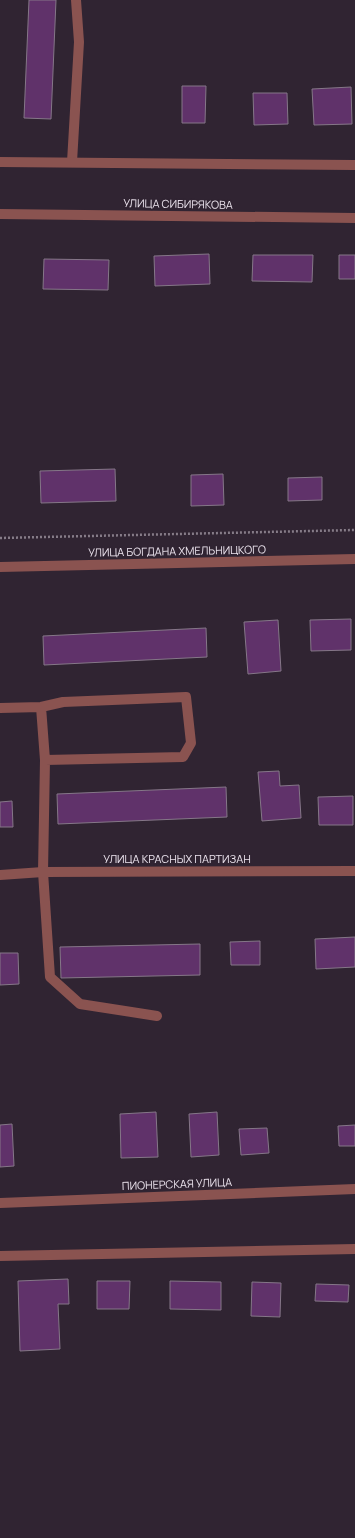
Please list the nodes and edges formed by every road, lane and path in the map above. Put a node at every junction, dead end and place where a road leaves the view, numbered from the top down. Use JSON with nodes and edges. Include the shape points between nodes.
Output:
{"nodes":[{"id":1,"x":76,"y":0,"type":"edge"},
{"id":2,"x":0,"y":162,"type":"edge"},
{"id":3,"x":72,"y":162,"type":"junction"},
{"id":4,"x":355,"y":165,"type":"edge"},
{"id":5,"x":0,"y":214,"type":"edge"},
{"id":6,"x":355,"y":218,"type":"edge"},
{"id":7,"x":355,"y":530,"type":"edge"},
{"id":8,"x":0,"y":538,"type":"edge"},
{"id":9,"x":355,"y":558,"type":"edge"},
{"id":10,"x":0,"y":567,"type":"edge"},
{"id":11,"x":41,"y":707,"type":"junction"},
{"id":12,"x":0,"y":708,"type":"edge"},
{"id":13,"x":45,"y":760,"type":"junction"},
{"id":14,"x":355,"y":871,"type":"edge"},
{"id":15,"x":43,"y":872,"type":"junction"},
{"id":16,"x":0,"y":875,"type":"edge"},
{"id":17,"x":157,"y":1016,"type":"dead end"},
{"id":18,"x":355,"y":1189,"type":"edge"},
{"id":19,"x":0,"y":1203,"type":"edge"},
{"id":20,"x":355,"y":1249,"type":"edge"},
{"id":21,"x":0,"y":1256,"type":"edge"}],
"edges":[{"from":1,"to":3,"type":"street","via":[[79,42]]},
{"from":2,"to":3,"type":"street"},
{"from":3,"to":4,"type":"street"},
{"from":5,"to":6,"type":"street","name":"УЛИЦА СИБИРЯКОВА"},
{"from":7,"to":8,"type":"path"},
{"from":9,"to":10,"type":"street","name":"УЛИЦА БОГДАНА ХМЕЛЬНИЦКОГО"},
{"from":11,"to":12,"type":"street"},
{"from":11,"to":13,"type":"street"},
{"from":11,"to":13,"type":"street","via":[[63,702],[186,697],[191,743],[183,757]]},
{"from":13,"to":15,"type":"street"},
{"from":14,"to":15,"type":"street","name":"УЛИЦА КРАСНЫХ ПАРТИЗАН"},
{"from":15,"to":16,"type":"street","name":"УЛИЦА КРАСНЫХ ПАРТИЗАН"},
{"from":15,"to":17,"type":"street","via":[[50,977],[80,1004]]},
{"from":18,"to":19,"type":"street","name":"ПИОНЕРСКАЯ УЛИЦА"},
{"from":20,"to":21,"type":"street"}]}
